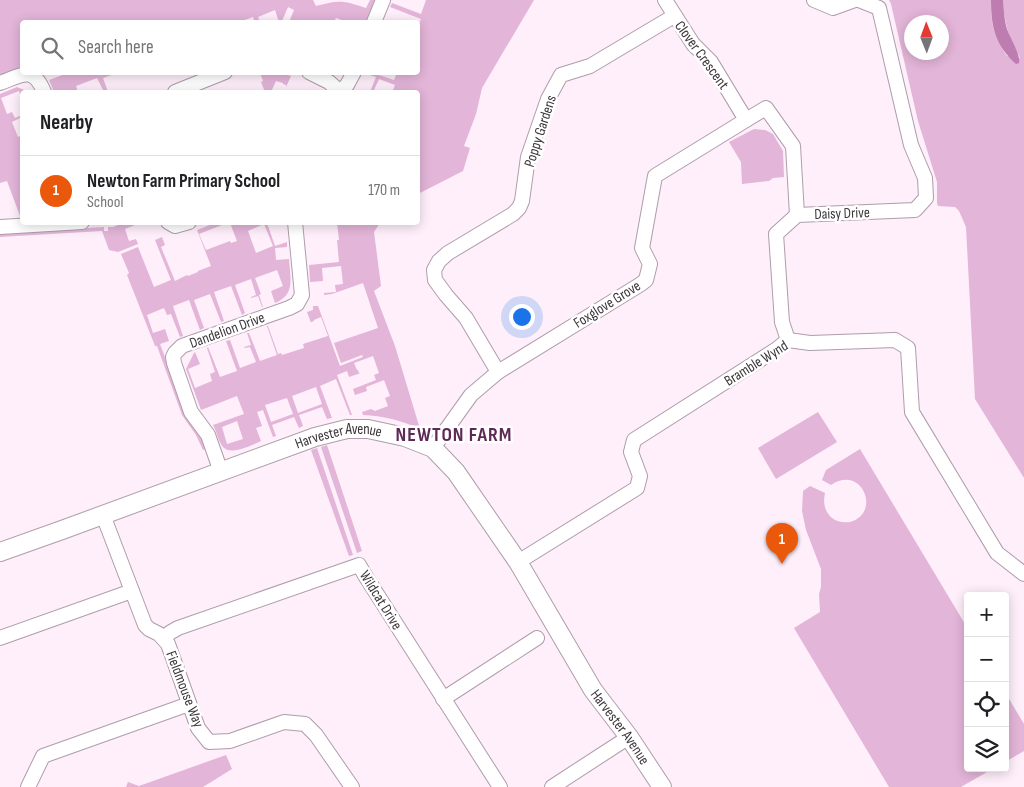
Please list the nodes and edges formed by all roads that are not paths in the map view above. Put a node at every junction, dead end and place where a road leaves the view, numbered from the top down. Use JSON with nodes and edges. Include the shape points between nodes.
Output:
{"nodes":[{"id":1,"x":383,"y":0,"type":"edge"},
{"id":2,"x":665,"y":0,"type":"edge"},
{"id":3,"x":814,"y":0,"type":"edge"},
{"id":4,"x":855,"y":0,"type":"edge"},
{"id":5,"x":859,"y":0,"type":"edge"},
{"id":6,"x":674,"y":16,"type":"junction"},
{"id":7,"x":375,"y":20,"type":"edge"},
{"id":8,"x":22,"y":75,"type":"edge"},
{"id":9,"x":30,"y":75,"type":"edge"},
{"id":10,"x":218,"y":75,"type":"edge"},
{"id":11,"x":314,"y":75,"type":"edge"},
{"id":12,"x":352,"y":75,"type":"edge"},
{"id":13,"x":0,"y":83,"type":"edge"},
{"id":14,"x":43,"y":90,"type":"edge"},
{"id":15,"x":180,"y":90,"type":"edge"},
{"id":16,"x":338,"y":90,"type":"edge"},
{"id":17,"x":342,"y":90,"type":"edge"},
{"id":18,"x":746,"y":120,"type":"junction"},
{"id":19,"x":797,"y":215,"type":"junction"},
{"id":20,"x":33,"y":225,"type":"edge"},
{"id":21,"x":295,"y":225,"type":"edge"},
{"id":22,"x":0,"y":227,"type":"edge"},
{"id":23,"x":788,"y":340,"type":"junction"},
{"id":24,"x":498,"y":372,"type":"junction"},
{"id":25,"x":433,"y":448,"type":"junction"},
{"id":26,"x":221,"y":472,"type":"junction"},
{"id":27,"x":103,"y":515,"type":"junction"},
{"id":28,"x":0,"y":552,"type":"edge"},
{"id":29,"x":518,"y":562,"type":"junction"},
{"id":30,"x":1024,"y":574,"type":"edge"},
{"id":31,"x":132,"y":591,"type":"junction"},
{"id":32,"x":0,"y":638,"type":"edge"},
{"id":33,"x":163,"y":638,"type":"junction"},
{"id":34,"x":537,"y":638,"type":"dead end"},
{"id":35,"x":443,"y":699,"type":"junction"},
{"id":36,"x":189,"y":704,"type":"junction"},
{"id":37,"x":629,"y":737,"type":"junction"},
{"id":38,"x":28,"y":787,"type":"edge"},
{"id":39,"x":352,"y":787,"type":"edge"},
{"id":40,"x":500,"y":787,"type":"edge"},
{"id":41,"x":552,"y":787,"type":"edge"},
{"id":42,"x":662,"y":787,"type":"edge"}],
"edges":[{"from":1,"to":7,"type":"street"},
{"from":2,"to":6,"type":"street","name":"Clover Crescent"},
{"from":3,"to":4,"type":"street","via":[[833,8]]},
{"from":5,"to":19,"type":"street","name":"Daisy Drive","via":[[879,8],[912,145],[925,178],[926,198],[915,210]]},
{"from":6,"to":18,"type":"street","name":"Clover Crescent","via":[[693,44],[711,62]]},
{"from":6,"to":24,"type":"street","name":"Poppy Gardens","via":[[590,66],[562,75],[548,99],[528,157],[519,208],[448,253],[434,270],[435,280],[466,318]]},
{"from":8,"to":13,"type":"street"},
{"from":9,"to":14,"type":"street"},
{"from":10,"to":15,"type":"street"},
{"from":11,"to":16,"type":"street"},
{"from":12,"to":17,"type":"street"},
{"from":18,"to":19,"type":"street","via":[[766,108],[793,146]]},
{"from":18,"to":24,"type":"street","name":"Foxglove Grove","via":[[655,176],[642,248],[650,264],[646,280]]},
{"from":19,"to":23,"type":"street","name":"Daisy Drive","via":[[776,234],[782,322]]},
{"from":20,"to":22,"type":"street"},
{"from":21,"to":26,"type":"street","name":"Dandelion Drive","via":[[300,301],[289,308],[182,346],[174,355],[188,404],[208,436]]},
{"from":23,"to":29,"type":"street","name":"Bramble Wynd","via":[[634,440],[631,452],[640,476],[637,488]]},
{"from":23,"to":30,"type":"street","name":"Bramble Wynd","via":[[810,343],[895,340],[908,348],[912,412],[997,553]]},
{"from":24,"to":25,"type":"street","name":"Foxglove Grove","via":[[471,395]]},
{"from":25,"to":26,"type":"street","name":"Harvester Avenue","via":[[368,428],[347,429],[315,437]]},
{"from":25,"to":29,"type":"street","name":"Harvester Avenue","via":[[456,472]]},
{"from":26,"to":27,"type":"street","name":"Harvester Avenue"},
{"from":27,"to":28,"type":"street","name":"Harvester Avenue"},
{"from":27,"to":31,"type":"street"},
{"from":29,"to":37,"type":"street","name":"Harvester Avenue","via":[[593,690]]},
{"from":31,"to":32,"type":"street"},
{"from":31,"to":33,"type":"street","via":[[145,625]]},
{"from":33,"to":35,"type":"street","name":"Wildcat Drive","via":[[178,628],[360,565]]},
{"from":33,"to":36,"type":"street","name":"Fieldmouse Way"},
{"from":34,"to":35,"type":"street"},
{"from":35,"to":40,"type":"street","name":"Wildcat Drive"},
{"from":36,"to":38,"type":"street","via":[[43,756]]},
{"from":36,"to":39,"type":"street","name":"Fieldmouse Way","via":[[198,728],[209,742],[230,741],[284,722],[305,724]]},
{"from":37,"to":41,"type":"street"},
{"from":37,"to":42,"type":"street","name":"Harvester Avenue"}]}
